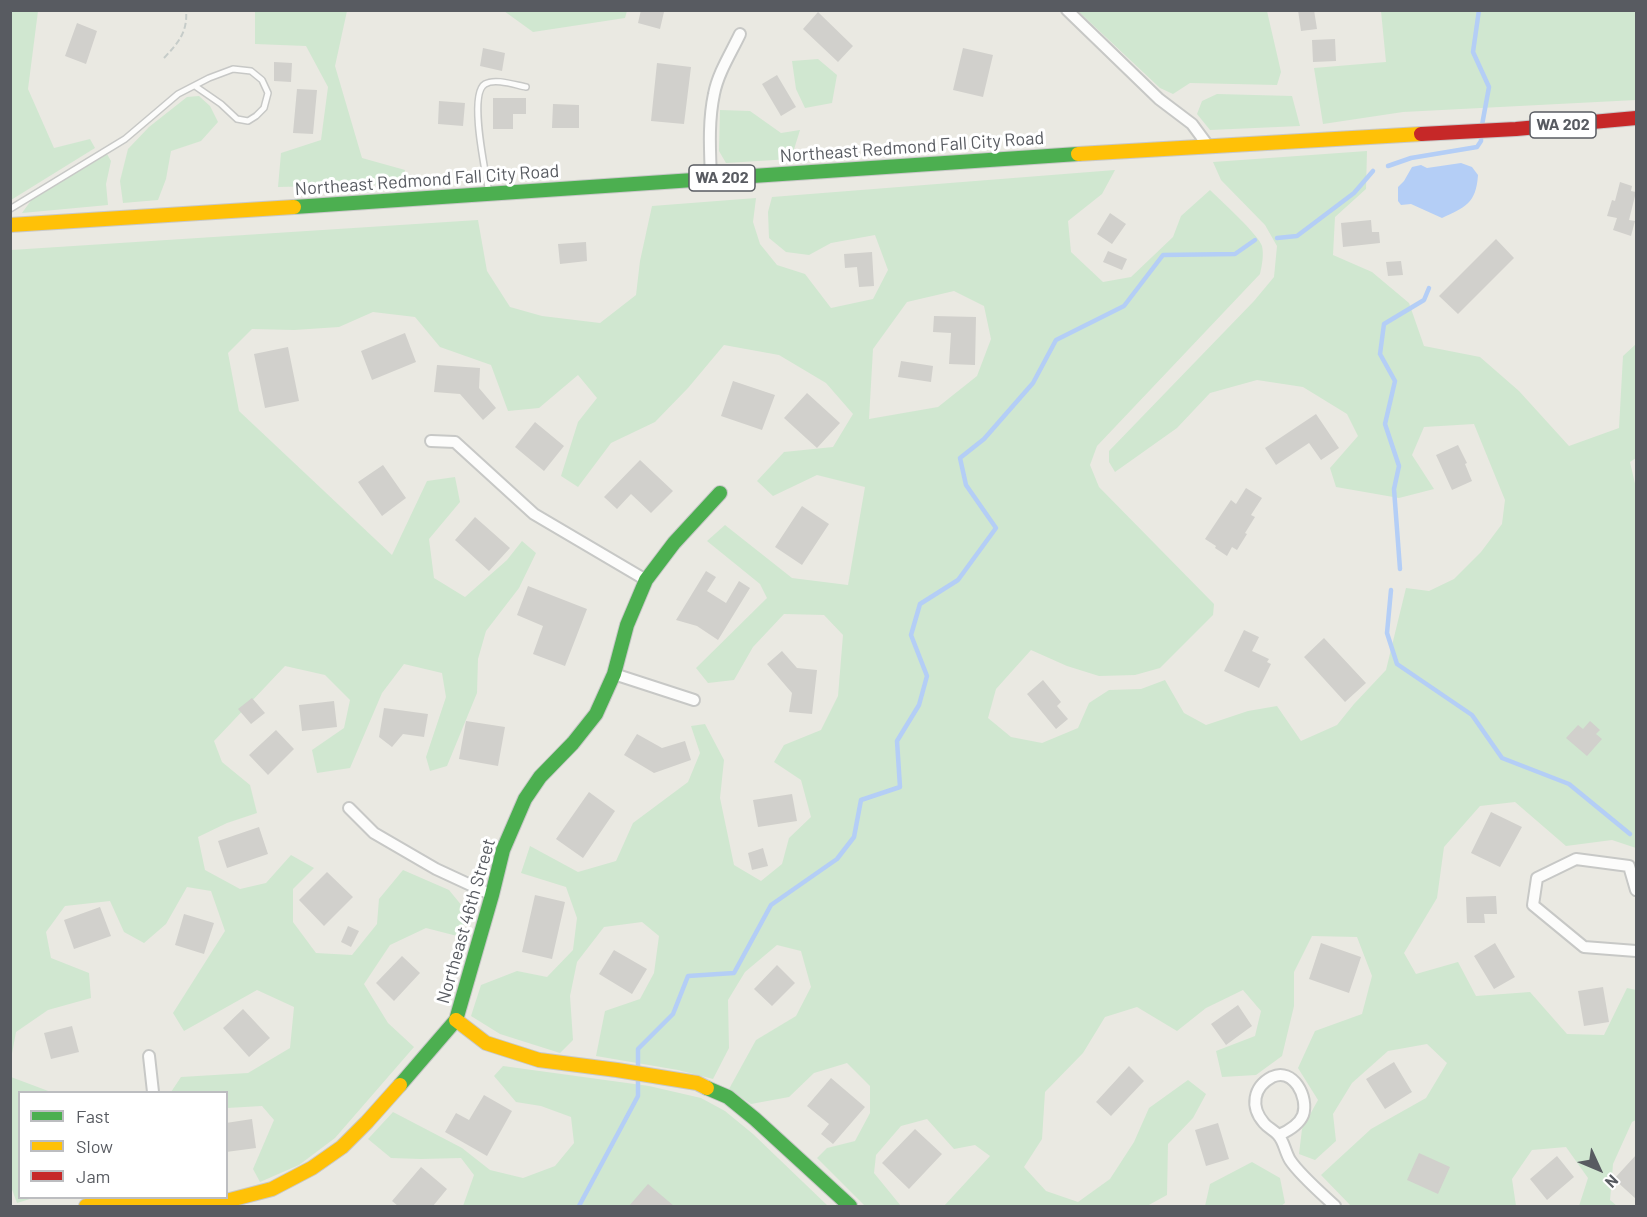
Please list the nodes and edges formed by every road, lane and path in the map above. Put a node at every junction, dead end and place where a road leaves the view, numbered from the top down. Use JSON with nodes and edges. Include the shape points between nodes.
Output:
{"nodes":[{"id":1,"x":186,"y":10,"type":"edge"},
{"id":2,"x":1067,"y":10,"type":"edge"},
{"id":3,"x":740,"y":34,"type":"dead end"},
{"id":4,"x":164,"y":58,"type":"dead end"},
{"id":5,"x":195,"y":86,"type":"junction"},
{"id":6,"x":526,"y":87,"type":"dead end"},
{"id":7,"x":1636,"y":118,"type":"edge"},
{"id":8,"x":1209,"y":147,"type":"junction"},
{"id":9,"x":711,"y":179,"type":"junction"},
{"id":10,"x":489,"y":195,"type":"junction"},
{"id":11,"x":10,"y":209,"type":"edge"},
{"id":12,"x":10,"y":225,"type":"edge"},
{"id":13,"x":431,"y":441,"type":"dead end"},
{"id":14,"x":720,"y":493,"type":"dead end"},
{"id":15,"x":646,"y":580,"type":"junction"},
{"id":16,"x":614,"y":674,"type":"junction"},
{"id":17,"x":694,"y":700,"type":"dead end"},
{"id":18,"x":349,"y":808,"type":"dead end"},
{"id":19,"x":1636,"y":890,"type":"edge"},
{"id":20,"x":492,"y":895,"type":"junction"},
{"id":21,"x":1636,"y":951,"type":"edge"},
{"id":22,"x":456,"y":1020,"type":"junction"},
{"id":23,"x":149,"y":1056,"type":"dead end"},
{"id":24,"x":153,"y":1091,"type":"edge"},
{"id":25,"x":1279,"y":1135,"type":"junction"},
{"id":26,"x":165,"y":1201,"type":"edge"},
{"id":27,"x":86,"y":1206,"type":"edge"},
{"id":28,"x":850,"y":1206,"type":"edge"},
{"id":29,"x":1335,"y":1206,"type":"edge"}],
"edges":[{"from":1,"to":4,"type":"path","via":[[187,22],[178,43]]},
{"from":2,"to":8,"type":"street","via":[[1159,99],[1192,124]]},
{"from":3,"to":9,"type":"street","via":[[714,93]]},
{"from":5,"to":5,"type":"lane","via":[[233,69],[251,71],[262,80],[268,93],[264,108],[248,121],[237,118]]},
{"from":5,"to":11,"type":"lane","via":[[178,94],[125,139]]},
{"from":6,"to":10,"type":"lane","via":[[495,82],[480,88],[477,120]]},
{"from":7,"to":8,"type":"main road","name":"Northeast Redmond Fall City Road","number":"WA 202"},
{"from":8,"to":9,"type":"main road","name":"Northeast Redmond Fall City Road","number":"WA 202"},
{"from":9,"to":10,"type":"main road","name":"Northeast Redmond Fall City Road","number":"WA 202"},
{"from":10,"to":12,"type":"main road","name":"Northeast Redmond Fall City Road","number":"WA 202"},
{"from":13,"to":15,"type":"street","via":[[454,442],[534,514]]},
{"from":14,"to":15,"type":"main road","name":"Northeast 46th Street"},
{"from":15,"to":16,"type":"main road","name":"Northeast 46th Street","via":[[627,625]]},
{"from":16,"to":17,"type":"street"},
{"from":16,"to":20,"type":"main road","name":"Northeast 46th Street","via":[[596,714],[525,799],[503,850]]},
{"from":18,"to":20,"type":"street","via":[[374,833],[436,869]]},
{"from":19,"to":21,"type":"street","via":[[1629,866],[1576,859],[1537,878],[1533,905],[1584,947]]},
{"from":20,"to":22,"type":"main road","name":"Northeast 46th Street"},
{"from":22,"to":26,"type":"main road","name":"Northeast 46th Street","via":[[342,1147],[312,1168],[272,1190],[230,1200]]},
{"from":22,"to":28,"type":"main road","via":[[486,1043],[539,1060],[697,1083],[728,1097]]},
{"from":23,"to":24,"type":"street"},
{"from":25,"to":25,"type":"street","via":[[1264,1124],[1254,1102],[1260,1086],[1274,1076],[1285,1075],[1300,1088],[1303,1115],[1291,1130]]},
{"from":25,"to":29,"type":"street","via":[[1290,1160]]},
{"from":26,"to":27,"type":"main road","name":"Northeast 46th Street"}]}
